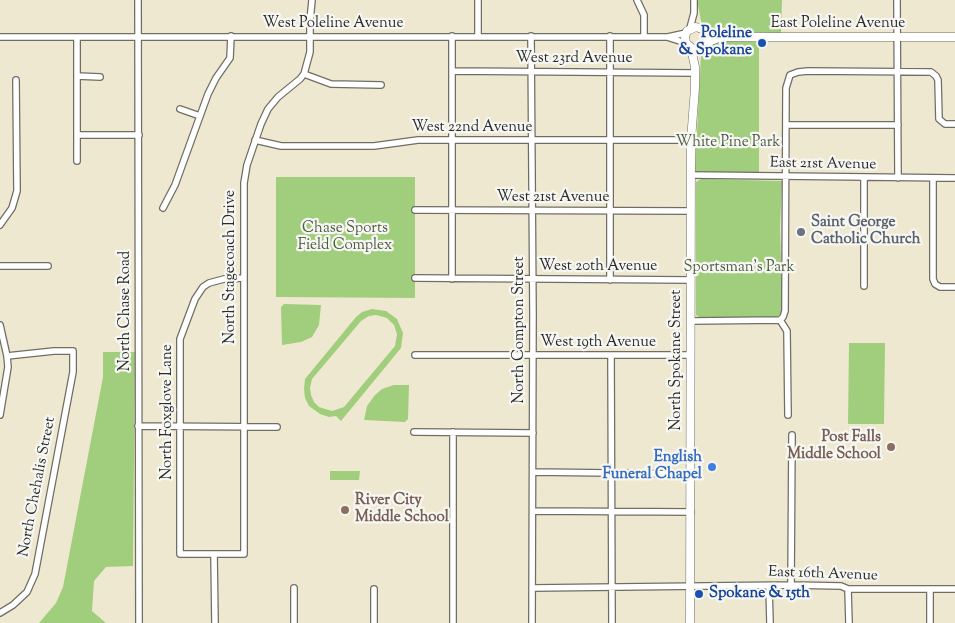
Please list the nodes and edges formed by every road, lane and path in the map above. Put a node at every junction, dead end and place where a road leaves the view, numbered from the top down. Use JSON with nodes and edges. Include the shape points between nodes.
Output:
{"nodes":[{"id":1,"x":138,"y":0,"type":"edge"},
{"id":2,"x":312,"y":0,"type":"edge"},
{"id":3,"x":478,"y":0,"type":"edge"},
{"id":4,"x":636,"y":0,"type":"edge"},
{"id":5,"x":694,"y":0,"type":"edge"},
{"id":6,"x":897,"y":0,"type":"edge"},
{"id":7,"x":694,"y":13,"type":"junction"},
{"id":8,"x":688,"y":31,"type":"junction"},
{"id":9,"x":704,"y":31,"type":"junction"},
{"id":10,"x":0,"y":36,"type":"edge"},
{"id":11,"x":231,"y":36,"type":"junction"},
{"id":12,"x":310,"y":36,"type":"junction"},
{"id":13,"x":452,"y":36,"type":"junction"},
{"id":14,"x":478,"y":36,"type":"junction"},
{"id":15,"x":531,"y":36,"type":"junction"},
{"id":16,"x":610,"y":36,"type":"junction"},
{"id":17,"x":644,"y":36,"type":"junction"},
{"id":18,"x":77,"y":37,"type":"junction"},
{"id":19,"x":138,"y":37,"type":"junction"},
{"id":20,"x":721,"y":37,"type":"junction"},
{"id":21,"x":896,"y":37,"type":"junction"},
{"id":22,"x":667,"y":38,"type":"junction"},
{"id":23,"x":955,"y":38,"type":"edge"},
{"id":24,"x":688,"y":46,"type":"junction"},
{"id":25,"x":703,"y":47,"type":"junction"},
{"id":26,"x":695,"y":70,"type":"junction"},
{"id":27,"x":452,"y":71,"type":"junction"},
{"id":28,"x":531,"y":72,"type":"junction"},
{"id":29,"x":610,"y":72,"type":"junction"},
{"id":30,"x":897,"y":72,"type":"junction"},
{"id":31,"x":304,"y":74,"type":"junction"},
{"id":32,"x":77,"y":76,"type":"junction"},
{"id":33,"x":100,"y":77,"type":"dead end"},
{"id":34,"x":16,"y":80,"type":"dead end"},
{"id":35,"x":381,"y":85,"type":"dead end"},
{"id":36,"x":180,"y":108,"type":"dead end"},
{"id":37,"x":200,"y":116,"type":"junction"},
{"id":38,"x":955,"y":124,"type":"edge"},
{"id":39,"x":786,"y":125,"type":"junction"},
{"id":40,"x":898,"y":125,"type":"junction"},
{"id":41,"x":77,"y":135,"type":"junction"},
{"id":42,"x":139,"y":135,"type":"junction"},
{"id":43,"x":255,"y":140,"type":"junction"},
{"id":44,"x":452,"y":140,"type":"junction"},
{"id":45,"x":610,"y":140,"type":"junction"},
{"id":46,"x":691,"y":140,"type":"junction"},
{"id":47,"x":532,"y":141,"type":"junction"},
{"id":48,"x":77,"y":161,"type":"dead end"},
{"id":49,"x":691,"y":176,"type":"junction"},
{"id":50,"x":785,"y":177,"type":"junction"},
{"id":51,"x":864,"y":178,"type":"junction"},
{"id":52,"x":898,"y":178,"type":"junction"},
{"id":53,"x":933,"y":178,"type":"junction"},
{"id":54,"x":955,"y":178,"type":"edge"},
{"id":55,"x":163,"y":208,"type":"dead end"},
{"id":56,"x":415,"y":210,"type":"dead end"},
{"id":57,"x":452,"y":210,"type":"junction"},
{"id":58,"x":532,"y":211,"type":"junction"},
{"id":59,"x":611,"y":211,"type":"junction"},
{"id":60,"x":691,"y":211,"type":"junction"},
{"id":61,"x":0,"y":225,"type":"edge"},
{"id":62,"x":0,"y":266,"type":"edge"},
{"id":63,"x":48,"y":266,"type":"dead end"},
{"id":64,"x":244,"y":278,"type":"junction"},
{"id":65,"x":415,"y":278,"type":"dead end"},
{"id":66,"x":452,"y":279,"type":"junction"},
{"id":67,"x":532,"y":280,"type":"junction"},
{"id":68,"x":610,"y":280,"type":"junction"},
{"id":69,"x":691,"y":280,"type":"junction"},
{"id":70,"x":864,"y":286,"type":"dead end"},
{"id":71,"x":955,"y":287,"type":"edge"},
{"id":72,"x":780,"y":320,"type":"junction"},
{"id":73,"x":690,"y":321,"type":"junction"},
{"id":74,"x":0,"y":325,"type":"edge"},
{"id":75,"x":415,"y":355,"type":"dead end"},
{"id":76,"x":533,"y":355,"type":"junction"},
{"id":77,"x":611,"y":355,"type":"junction"},
{"id":78,"x":690,"y":355,"type":"junction"},
{"id":79,"x":7,"y":356,"type":"junction"},
{"id":80,"x":0,"y":415,"type":"edge"},
{"id":81,"x":788,"y":415,"type":"dead end"},
{"id":82,"x":138,"y":426,"type":"junction"},
{"id":83,"x":180,"y":426,"type":"junction"},
{"id":84,"x":243,"y":427,"type":"junction"},
{"id":85,"x":277,"y":427,"type":"dead end"},
{"id":86,"x":414,"y":432,"type":"dead end"},
{"id":87,"x":453,"y":432,"type":"junction"},
{"id":88,"x":533,"y":433,"type":"junction"},
{"id":89,"x":792,"y":435,"type":"dead end"},
{"id":90,"x":533,"y":472,"type":"junction"},
{"id":91,"x":612,"y":473,"type":"junction"},
{"id":92,"x":691,"y":474,"type":"junction"},
{"id":93,"x":533,"y":511,"type":"junction"},
{"id":94,"x":613,"y":512,"type":"junction"},
{"id":95,"x":691,"y":512,"type":"junction"},
{"id":96,"x":214,"y":554,"type":"junction"},
{"id":97,"x":690,"y":586,"type":"junction"},
{"id":98,"x":770,"y":586,"type":"junction"},
{"id":99,"x":791,"y":586,"type":"junction"},
{"id":100,"x":613,"y":587,"type":"junction"},
{"id":101,"x":294,"y":588,"type":"dead end"},
{"id":102,"x":532,"y":588,"type":"junction"},
{"id":103,"x":374,"y":589,"type":"dead end"},
{"id":104,"x":848,"y":589,"type":"junction"},
{"id":105,"x":930,"y":589,"type":"junction"},
{"id":106,"x":955,"y":590,"type":"edge"},
{"id":107,"x":0,"y":613,"type":"edge"},
{"id":108,"x":140,"y":623,"type":"edge"},
{"id":109,"x":215,"y":623,"type":"edge"},
{"id":110,"x":294,"y":623,"type":"edge"},
{"id":111,"x":374,"y":623,"type":"edge"},
{"id":112,"x":453,"y":623,"type":"edge"},
{"id":113,"x":532,"y":623,"type":"edge"},
{"id":114,"x":612,"y":623,"type":"edge"},
{"id":115,"x":690,"y":623,"type":"edge"},
{"id":116,"x":770,"y":623,"type":"edge"},
{"id":117,"x":850,"y":623,"type":"edge"},
{"id":118,"x":930,"y":623,"type":"edge"}],
"edges":[{"from":1,"to":19,"type":"street","name":"North Chase Road"},
{"from":2,"to":12,"type":"street"},
{"from":3,"to":14,"type":"street"},
{"from":4,"to":17,"type":"street","via":[[644,16]]},
{"from":5,"to":7,"type":"street"},
{"from":6,"to":21,"type":"street"},
{"from":7,"to":8,"type":"street"},
{"from":7,"to":9,"type":"street"},
{"from":8,"to":9,"type":"main road","via":[[696,26]]},
{"from":8,"to":22,"type":"street","name":"West Poleline Avenue"},
{"from":8,"to":24,"type":"main road"},
{"from":9,"to":20,"type":"main road","name":"East Poleline Avenue"},
{"from":9,"to":25,"type":"main road","via":[[708,37]]},
{"from":10,"to":18,"type":"street","name":"West Poleline Avenue"},
{"from":11,"to":12,"type":"street","name":"West Poleline Avenue"},
{"from":11,"to":19,"type":"street","name":"West Poleline Avenue"},
{"from":11,"to":37,"type":"street","via":[[230,58],[216,78]]},
{"from":12,"to":13,"type":"street","name":"West Poleline Avenue"},
{"from":12,"to":31,"type":"street"},
{"from":13,"to":14,"type":"street","name":"West Poleline Avenue"},
{"from":13,"to":27,"type":"street"},
{"from":14,"to":15,"type":"street","name":"West Poleline Avenue"},
{"from":15,"to":16,"type":"street","name":"West Poleline Avenue"},
{"from":15,"to":28,"type":"street","name":"North Compton Street"},
{"from":16,"to":17,"type":"street","name":"West Poleline Avenue"},
{"from":16,"to":29,"type":"street"},
{"from":17,"to":22,"type":"street","name":"West Poleline Avenue"},
{"from":18,"to":19,"type":"street","name":"West Poleline Avenue"},
{"from":18,"to":32,"type":"street"},
{"from":19,"to":42,"type":"street","name":"North Chase Road"},
{"from":20,"to":21,"type":"main road","name":"East Poleline Avenue"},
{"from":20,"to":25,"type":"main road","name":"East Poleline Avenue"},
{"from":21,"to":23,"type":"main road","name":"East Poleline Avenue"},
{"from":21,"to":30,"type":"street"},
{"from":22,"to":24,"type":"street","name":"West Poleline Avenue"},
{"from":24,"to":25,"type":"main road"},
{"from":24,"to":26,"type":"main road","name":"North Spokane Street"},
{"from":25,"to":26,"type":"main road","name":"North Spokane Street"},
{"from":26,"to":29,"type":"street","name":"West 23rd Avenue"},
{"from":26,"to":46,"type":"main road","name":"North Spokane Street"},
{"from":27,"to":28,"type":"street","name":"West 23rd Avenue"},
{"from":27,"to":44,"type":"street"},
{"from":28,"to":29,"type":"street","name":"West 23rd Avenue"},
{"from":28,"to":47,"type":"street","name":"North Compton Street"},
{"from":29,"to":45,"type":"street"},
{"from":30,"to":38,"type":"street","via":[[930,72],[936,76],[938,116],[942,123]]},
{"from":30,"to":39,"type":"street","via":[[798,72],[790,75],[786,84]]},
{"from":30,"to":40,"type":"street"},
{"from":31,"to":35,"type":"street","via":[[331,84]]},
{"from":31,"to":43,"type":"street","name":"North Stagecoach Drive","via":[[268,109]]},
{"from":32,"to":33,"type":"street"},
{"from":32,"to":41,"type":"street"},
{"from":34,"to":61,"type":"street","via":[[17,191],[12,208]]},
{"from":36,"to":37,"type":"street"},
{"from":37,"to":55,"type":"street","via":[[175,186]]},
{"from":39,"to":40,"type":"street"},
{"from":39,"to":50,"type":"street"},
{"from":40,"to":52,"type":"street"},
{"from":41,"to":42,"type":"street"},
{"from":41,"to":48,"type":"street"},
{"from":42,"to":82,"type":"street","name":"North Chase Road"},
{"from":43,"to":44,"type":"street","name":"West 22nd Avenue","via":[[281,146],[374,146],[407,140]]},
{"from":43,"to":64,"type":"street","name":"North Stagecoach Drive","via":[[244,183]]},
{"from":44,"to":47,"type":"street","name":"West 22nd Avenue"},
{"from":44,"to":57,"type":"street"},
{"from":45,"to":46,"type":"street","name":"West 22nd Avenue"},
{"from":45,"to":47,"type":"street","name":"West 22nd Avenue"},
{"from":45,"to":59,"type":"street"},
{"from":46,"to":49,"type":"main road","name":"North Spokane Street"},
{"from":47,"to":58,"type":"street","name":"North Compton Street"},
{"from":49,"to":50,"type":"street","name":"East 21st Avenue"},
{"from":49,"to":60,"type":"main road","name":"North Spokane Street"},
{"from":50,"to":51,"type":"street","name":"East 21st Avenue"},
{"from":50,"to":72,"type":"street","via":[[785,311]]},
{"from":51,"to":52,"type":"street","name":"East 21st Avenue"},
{"from":51,"to":70,"type":"street"},
{"from":52,"to":53,"type":"street","name":"East 21st Avenue"},
{"from":53,"to":54,"type":"street","name":"East 21st Avenue"},
{"from":53,"to":71,"type":"street","via":[[933,276],[935,284],[940,287]]},
{"from":56,"to":57,"type":"street","name":"West 21st Avenue"},
{"from":57,"to":58,"type":"street","name":"West 21st Avenue"},
{"from":57,"to":66,"type":"street"},
{"from":58,"to":59,"type":"street","name":"West 21st Avenue"},
{"from":58,"to":67,"type":"street","name":"North Compton Street"},
{"from":59,"to":60,"type":"street","name":"West 21st Avenue"},
{"from":59,"to":68,"type":"street"},
{"from":60,"to":69,"type":"main road","name":"North Spokane Street"},
{"from":62,"to":63,"type":"street"},
{"from":64,"to":83,"type":"street","name":"North Foxglove Lane","via":[[209,283],[196,299],[180,339]]},
{"from":64,"to":84,"type":"street","name":"North Stagecoach Drive"},
{"from":65,"to":66,"type":"street","name":"West 20th Avenue"},
{"from":66,"to":67,"type":"street","name":"West 20th Avenue"},
{"from":67,"to":68,"type":"street","name":"West 20th Avenue"},
{"from":67,"to":76,"type":"street","name":"North Compton Street"},
{"from":68,"to":69,"type":"street","name":"West 20th Avenue"},
{"from":69,"to":73,"type":"main road","name":"North Spokane Street"},
{"from":72,"to":73,"type":"street"},
{"from":72,"to":81,"type":"street","via":[[787,331]]},
{"from":73,"to":78,"type":"main road","name":"North Spokane Street"},
{"from":74,"to":79,"type":"street"},
{"from":75,"to":76,"type":"street","name":"West 19th Avenue"},
{"from":76,"to":77,"type":"street","name":"West 19th Avenue"},
{"from":76,"to":88,"type":"street","name":"North Compton Street"},
{"from":77,"to":78,"type":"street","name":"West 19th Avenue"},
{"from":77,"to":91,"type":"street"},
{"from":78,"to":92,"type":"main road","name":"North Spokane Street"},
{"from":79,"to":80,"type":"street","via":[[8,374]]},
{"from":79,"to":107,"type":"street","name":"North Chehalis Street","via":[[73,351],[73,372],[35,574],[27,592]]},
{"from":82,"to":83,"type":"street"},
{"from":82,"to":108,"type":"street","name":"North Chase Road"},
{"from":83,"to":84,"type":"street"},
{"from":83,"to":96,"type":"street","name":"North Foxglove Lane","via":[[180,554]]},
{"from":84,"to":85,"type":"street"},
{"from":84,"to":96,"type":"street","name":"North Stagecoach Drive","via":[[244,554]]},
{"from":86,"to":87,"type":"street"},
{"from":87,"to":88,"type":"street"},
{"from":87,"to":112,"type":"street"},
{"from":88,"to":90,"type":"street","name":"North Compton Street"},
{"from":89,"to":99,"type":"street"},
{"from":90,"to":91,"type":"street"},
{"from":90,"to":93,"type":"street","name":"North Compton Street"},
{"from":91,"to":92,"type":"street"},
{"from":91,"to":94,"type":"street"},
{"from":92,"to":95,"type":"main road","name":"North Spokane Street"},
{"from":93,"to":94,"type":"street"},
{"from":93,"to":102,"type":"street","name":"North Compton Street"},
{"from":94,"to":95,"type":"street"},
{"from":94,"to":100,"type":"street"},
{"from":95,"to":97,"type":"main road","name":"North Spokane Street"},
{"from":96,"to":109,"type":"street"},
{"from":97,"to":98,"type":"street","name":"East 16th Avenue"},
{"from":97,"to":100,"type":"street","name":"East 16th Avenue"},
{"from":97,"to":115,"type":"main road","name":"North Spokane Street"},
{"from":98,"to":99,"type":"street","name":"East 16th Avenue"},
{"from":98,"to":116,"type":"street"},
{"from":99,"to":104,"type":"street","name":"East 16th Avenue","via":[[840,586]]},
{"from":100,"to":102,"type":"street","name":"East 16th Avenue"},
{"from":100,"to":114,"type":"street"},
{"from":101,"to":110,"type":"street"},
{"from":102,"to":113,"type":"street","name":"North Compton Street"},
{"from":103,"to":111,"type":"street"},
{"from":104,"to":105,"type":"street","name":"East 16th Avenue"},
{"from":104,"to":117,"type":"street"},
{"from":105,"to":106,"type":"street","name":"East 16th Avenue"},
{"from":105,"to":118,"type":"street"}]}
